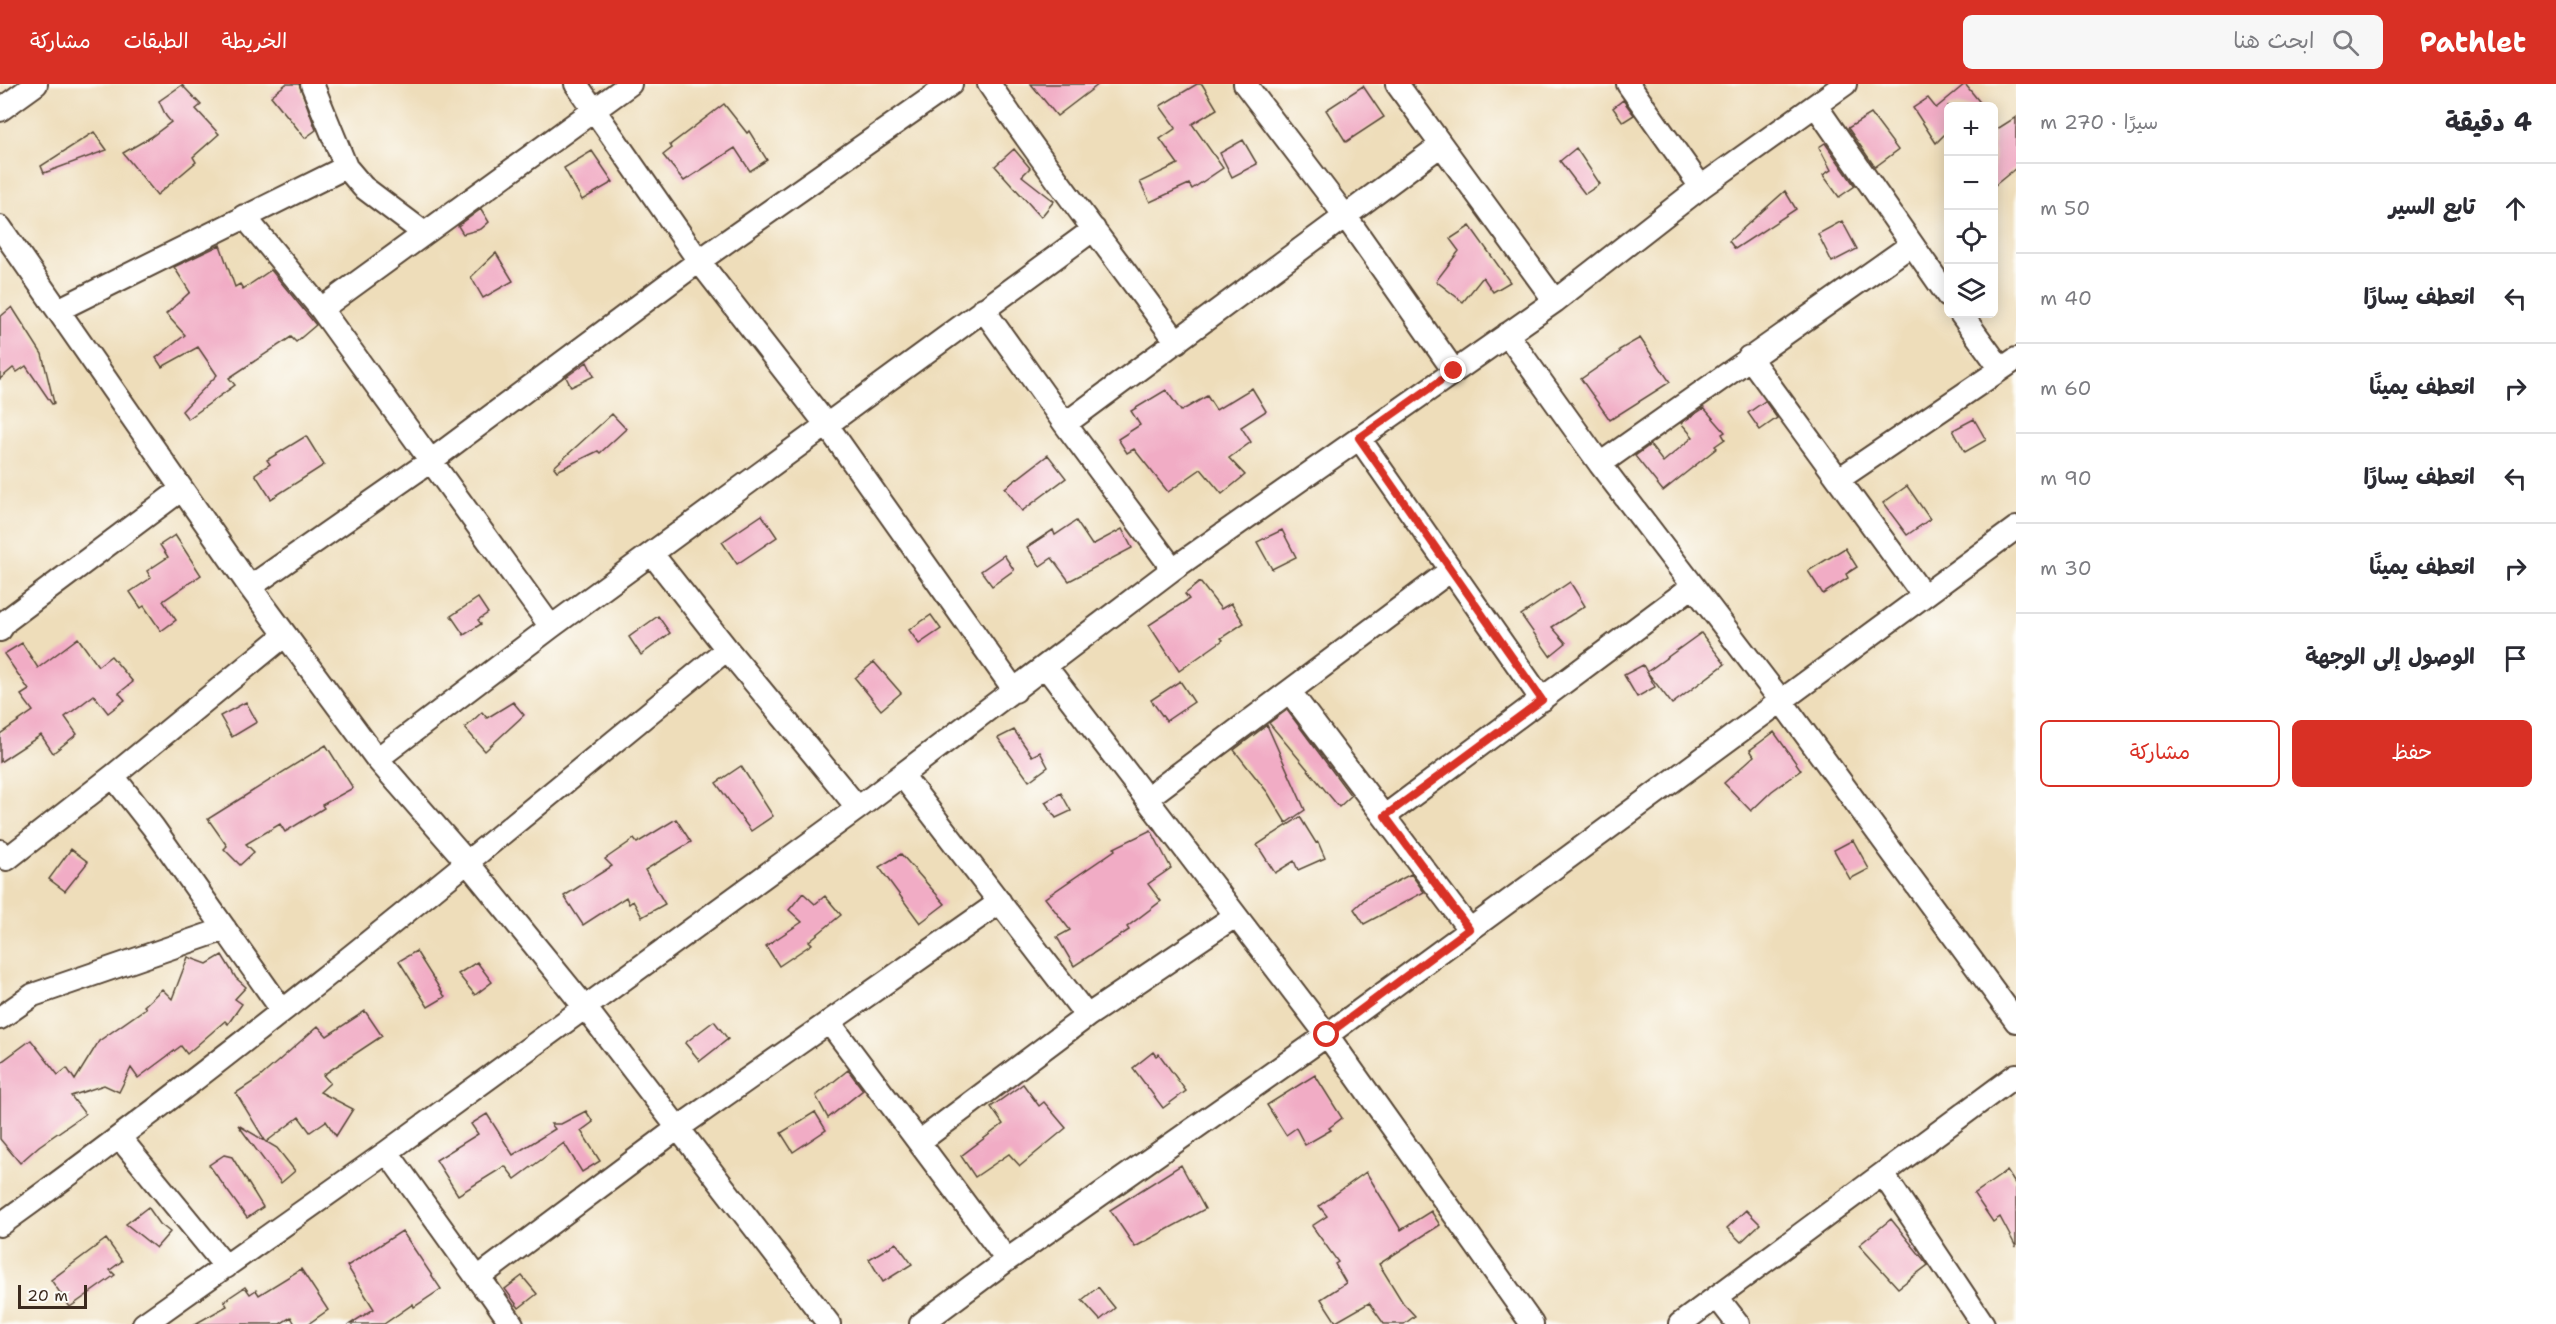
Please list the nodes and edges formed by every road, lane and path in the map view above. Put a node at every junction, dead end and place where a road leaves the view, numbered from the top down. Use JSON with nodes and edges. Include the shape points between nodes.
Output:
{"nodes":[{"id":1,"x":36,"y":84,"type":"edge"},
{"id":2,"x":312,"y":84,"type":"edge"},
{"id":3,"x":576,"y":84,"type":"edge"},
{"id":4,"x":630,"y":84,"type":"edge"},
{"id":5,"x":951,"y":84,"type":"edge"},
{"id":6,"x":989,"y":84,"type":"edge"},
{"id":7,"x":1245,"y":84,"type":"edge"},
{"id":8,"x":1397,"y":84,"type":"edge"},
{"id":9,"x":1628,"y":84,"type":"edge"},
{"id":10,"x":1845,"y":84,"type":"edge"},
{"id":11,"x":1816,"y":106,"type":"junction"},
{"id":12,"x":594,"y":109,"type":"junction"},
{"id":13,"x":0,"y":110,"type":"edge"},
{"id":14,"x":1441,"y":145,"type":"junction"},
{"id":15,"x":345,"y":167,"type":"junction"},
{"id":16,"x":1701,"y":187,"type":"junction"},
{"id":17,"x":244,"y":216,"type":"junction"},
{"id":18,"x":1346,"y":217,"type":"junction"},
{"id":19,"x":1094,"y":229,"type":"junction"},
{"id":20,"x":2,"y":233,"type":"edge"},
{"id":21,"x":424,"y":233,"type":"junction"},
{"id":22,"x":1911,"y":245,"type":"junction"},
{"id":23,"x":699,"y":261,"type":"junction"},
{"id":24,"x":1944,"y":290,"type":"edge"},
{"id":25,"x":1554,"y":301,"type":"junction"},
{"id":26,"x":321,"y":309,"type":"junction"},
{"id":27,"x":983,"y":309,"type":"junction"},
{"id":28,"x":58,"y":310,"type":"junction"},
{"id":29,"x":1965,"y":318,"type":"edge"},
{"id":30,"x":1507,"y":334,"type":"junction"},
{"id":31,"x":1177,"y":342,"type":"junction"},
{"id":32,"x":1749,"y":357,"type":"junction"},
{"id":33,"x":2009,"y":364,"type":"edge"},
{"id":34,"x":1454,"y":371,"type":"junction"},
{"id":35,"x":826,"y":424,"type":"junction"},
{"id":36,"x":1065,"y":424,"type":"junction"},
{"id":37,"x":1359,"y":438,"type":"junction"},
{"id":38,"x":432,"y":460,"type":"junction"},
{"id":39,"x":1600,"y":464,"type":"junction"},
{"id":40,"x":1839,"y":479,"type":"junction"},
{"id":41,"x":182,"y":489,"type":"junction"},
{"id":42,"x":2016,"y":528,"type":"edge"},
{"id":43,"x":652,"y":554,"type":"junction"},
{"id":44,"x":1173,"y":569,"type":"junction"},
{"id":45,"x":1451,"y":570,"type":"junction"},
{"id":46,"x":1693,"y":586,"type":"junction"},
{"id":47,"x":250,"y":587,"type":"junction"},
{"id":48,"x":1923,"y":595,"type":"junction"},
{"id":49,"x":2,"y":621,"type":"edge"},
{"id":50,"x":551,"y":627,"type":"junction"},
{"id":51,"x":285,"y":635,"type":"junction"},
{"id":52,"x":727,"y":649,"type":"junction"},
{"id":53,"x":1046,"y":667,"type":"junction"},
{"id":54,"x":1015,"y":691,"type":"junction"},
{"id":55,"x":1290,"y":692,"type":"junction"},
{"id":56,"x":1542,"y":700,"type":"junction"},
{"id":57,"x":1782,"y":702,"type":"junction"},
{"id":58,"x":377,"y":759,"type":"junction"},
{"id":59,"x":902,"y":775,"type":"junction"},
{"id":60,"x":113,"y":776,"type":"junction"},
{"id":61,"x":1147,"y":798,"type":"junction"},
{"id":62,"x":858,"y":808,"type":"junction"},
{"id":63,"x":1385,"y":816,"type":"junction"},
{"id":64,"x":0,"y":850,"type":"edge"},
{"id":65,"x":467,"y":862,"type":"junction"},
{"id":66,"x":1000,"y":902,"type":"junction"},
{"id":67,"x":1235,"y":916,"type":"junction"},
{"id":68,"x":225,"y":929,"type":"junction"},
{"id":69,"x":1469,"y":929,"type":"junction"},
{"id":70,"x":584,"y":1006,"type":"junction"},
{"id":71,"x":282,"y":1010,"type":"junction"},
{"id":72,"x":1087,"y":1016,"type":"junction"},
{"id":73,"x":0,"y":1018,"type":"edge"},
{"id":74,"x":2016,"y":1021,"type":"edge"},
{"id":75,"x":829,"y":1022,"type":"junction"},
{"id":76,"x":1327,"y":1035,"type":"junction"},
{"id":77,"x":2016,"y":1075,"type":"edge"},
{"id":78,"x":678,"y":1128,"type":"junction"},
{"id":79,"x":120,"y":1138,"type":"junction"},
{"id":80,"x":919,"y":1142,"type":"junction"},
{"id":81,"x":387,"y":1152,"type":"junction"},
{"id":82,"x":1883,"y":1174,"type":"junction"},
{"id":83,"x":0,"y":1225,"type":"edge"},
{"id":84,"x":1007,"y":1260,"type":"junction"},
{"id":85,"x":226,"y":1267,"type":"junction"},
{"id":86,"x":1717,"y":1297,"type":"junction"},
{"id":87,"x":144,"y":1324,"type":"edge"},
{"id":88,"x":512,"y":1324,"type":"edge"},
{"id":89,"x":829,"y":1324,"type":"edge"},
{"id":90,"x":921,"y":1324,"type":"edge"},
{"id":91,"x":1532,"y":1324,"type":"edge"},
{"id":92,"x":1680,"y":1324,"type":"edge"},
{"id":93,"x":1738,"y":1324,"type":"edge"},
{"id":94,"x":1983,"y":1324,"type":"edge"}],
"edges":[{"from":1,"to":13,"type":"street"},
{"from":2,"to":15,"type":"street"},
{"from":3,"to":12,"type":"street"},
{"from":4,"to":12,"type":"street"},
{"from":5,"to":23,"type":"street"},
{"from":6,"to":19,"type":"street","via":[[1043,164]]},
{"from":7,"to":18,"type":"street"},
{"from":8,"to":14,"type":"street"},
{"from":9,"to":16,"type":"street"},
{"from":10,"to":11,"type":"street"},
{"from":11,"to":16,"type":"street"},
{"from":11,"to":22,"type":"street"},
{"from":12,"to":21,"type":"street"},
{"from":12,"to":23,"type":"street"},
{"from":14,"to":18,"type":"street"},
{"from":14,"to":25,"type":"street"},
{"from":15,"to":17,"type":"street"},
{"from":15,"to":21,"type":"street","via":[[363,187]]},
{"from":16,"to":25,"type":"street"},
{"from":17,"to":26,"type":"street"},
{"from":17,"to":28,"type":"street"},
{"from":18,"to":31,"type":"street"},
{"from":18,"to":34,"type":"street"},
{"from":19,"to":27,"type":"street"},
{"from":19,"to":31,"type":"street"},
{"from":20,"to":28,"type":"street"},
{"from":21,"to":26,"type":"street"},
{"from":22,"to":24,"type":"street"},
{"from":22,"to":32,"type":"street"},
{"from":23,"to":35,"type":"street"},
{"from":23,"to":38,"type":"street"},
{"from":25,"to":30,"type":"street"},
{"from":26,"to":38,"type":"street"},
{"from":27,"to":35,"type":"street"},
{"from":27,"to":36,"type":"street"},
{"from":28,"to":41,"type":"street"},
{"from":29,"to":33,"type":"street"},
{"from":30,"to":34,"type":"street"},
{"from":30,"to":39,"type":"street"},
{"from":31,"to":36,"type":"street"},
{"from":32,"to":39,"type":"street"},
{"from":32,"to":40,"type":"street"},
{"from":33,"to":40,"type":"street"},
{"from":34,"to":37,"type":"street"},
{"from":35,"to":43,"type":"street"},
{"from":35,"to":54,"type":"street"},
{"from":36,"to":44,"type":"street"},
{"from":37,"to":44,"type":"street"},
{"from":37,"to":45,"type":"street"},
{"from":38,"to":47,"type":"street"},
{"from":38,"to":50,"type":"street"},
{"from":39,"to":46,"type":"street"},
{"from":40,"to":48,"type":"street"},
{"from":41,"to":47,"type":"street"},
{"from":41,"to":49,"type":"street"},
{"from":42,"to":48,"type":"street"},
{"from":43,"to":50,"type":"street"},
{"from":43,"to":52,"type":"street"},
{"from":44,"to":53,"type":"street"},
{"from":45,"to":55,"type":"street"},
{"from":45,"to":56,"type":"street"},
{"from":46,"to":56,"type":"street"},
{"from":46,"to":57,"type":"street"},
{"from":47,"to":51,"type":"street"},
{"from":48,"to":57,"type":"street"},
{"from":50,"to":58,"type":"street"},
{"from":51,"to":58,"type":"street"},
{"from":51,"to":60,"type":"street"},
{"from":52,"to":62,"type":"street"},
{"from":52,"to":65,"type":"street"},
{"from":53,"to":54,"type":"street"},
{"from":53,"to":61,"type":"street"},
{"from":54,"to":59,"type":"street"},
{"from":55,"to":61,"type":"street"},
{"from":55,"to":63,"type":"street"},
{"from":56,"to":63,"type":"street"},
{"from":57,"to":69,"type":"street"},
{"from":57,"to":74,"type":"street"},
{"from":58,"to":65,"type":"street"},
{"from":59,"to":62,"type":"street"},
{"from":59,"to":66,"type":"street"},
{"from":60,"to":64,"type":"street","via":[[7,859]]},
{"from":60,"to":68,"type":"street"},
{"from":61,"to":67,"type":"street"},
{"from":62,"to":70,"type":"street"},
{"from":63,"to":69,"type":"street"},
{"from":65,"to":70,"type":"street"},
{"from":65,"to":71,"type":"street"},
{"from":66,"to":72,"type":"street"},
{"from":66,"to":75,"type":"street"},
{"from":67,"to":72,"type":"street"},
{"from":67,"to":76,"type":"street"},
{"from":68,"to":71,"type":"street"},
{"from":68,"to":73,"type":"street","via":[[33,994]]},
{"from":69,"to":76,"type":"street"},
{"from":70,"to":78,"type":"street"},
{"from":70,"to":81,"type":"street"},
{"from":71,"to":79,"type":"street"},
{"from":72,"to":80,"type":"street"},
{"from":75,"to":78,"type":"street"},
{"from":75,"to":80,"type":"street"},
{"from":76,"to":84,"type":"street"},
{"from":76,"to":91,"type":"street"},
{"from":77,"to":82,"type":"street"},
{"from":78,"to":88,"type":"street","via":[[479,1277]]},
{"from":78,"to":89,"type":"street"},
{"from":79,"to":83,"type":"street"},
{"from":79,"to":85,"type":"street"},
{"from":80,"to":84,"type":"street"},
{"from":81,"to":85,"type":"street"},
{"from":81,"to":88,"type":"street"},
{"from":82,"to":86,"type":"street"},
{"from":82,"to":94,"type":"street"},
{"from":84,"to":90,"type":"street"},
{"from":85,"to":87,"type":"street"},
{"from":86,"to":92,"type":"street"},
{"from":86,"to":93,"type":"street"}]}
